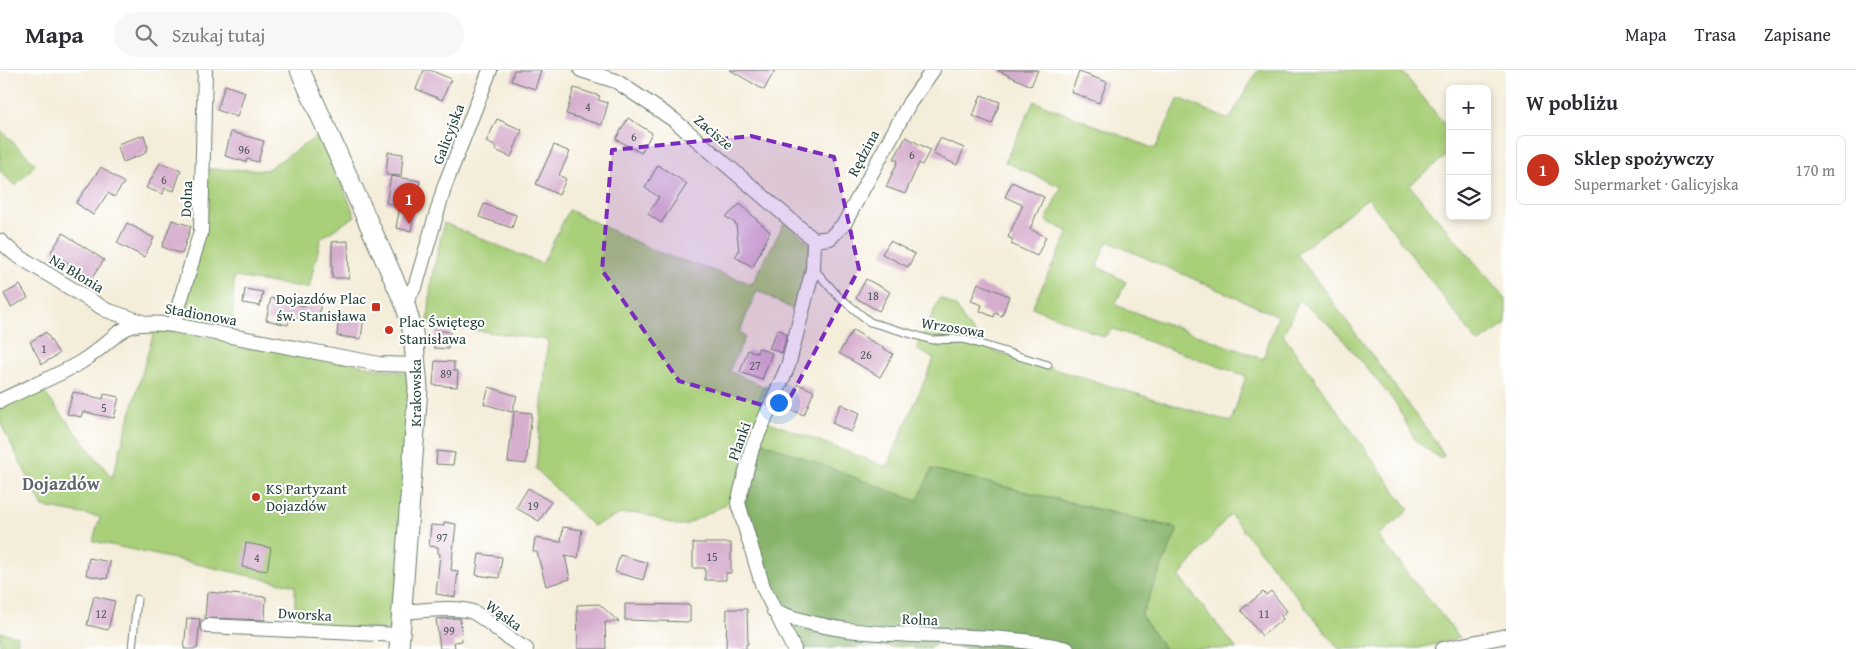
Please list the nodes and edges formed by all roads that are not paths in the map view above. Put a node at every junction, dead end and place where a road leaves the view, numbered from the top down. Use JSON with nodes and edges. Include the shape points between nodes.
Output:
{"nodes":[{"id":1,"x":205,"y":70,"type":"edge"},
{"id":2,"x":300,"y":70,"type":"edge"},
{"id":3,"x":490,"y":70,"type":"edge"},
{"id":4,"x":581,"y":70,"type":"edge"},
{"id":5,"x":933,"y":70,"type":"edge"},
{"id":6,"x":814,"y":240,"type":"junction"},
{"id":7,"x":0,"y":241,"type":"edge"},
{"id":8,"x":421,"y":267,"type":"junction"},
{"id":9,"x":813,"y":269,"type":"junction"},
{"id":10,"x":396,"y":285,"type":"junction"},
{"id":11,"x":405,"y":304,"type":"junction"},
{"id":12,"x":142,"y":322,"type":"junction"},
{"id":13,"x":173,"y":324,"type":"junction"},
{"id":14,"x":416,"y":364,"type":"junction"},
{"id":15,"x":1048,"y":365,"type":"dead end"},
{"id":16,"x":0,"y":401,"type":"edge"},
{"id":17,"x":137,"y":599,"type":"dead end"},
{"id":18,"x":774,"y":611,"type":"junction"},
{"id":19,"x":402,"y":612,"type":"junction"},
{"id":20,"x":208,"y":626,"type":"dead end"},
{"id":21,"x":1506,"y":636,"type":"edge"},
{"id":22,"x":400,"y":642,"type":"edge"},
{"id":23,"x":132,"y":649,"type":"edge"},
{"id":24,"x":526,"y":649,"type":"edge"},
{"id":25,"x":794,"y":649,"type":"edge"},
{"id":26,"x":1067,"y":649,"type":"edge"},
{"id":27,"x":1442,"y":649,"type":"edge"}],
"edges":[{"from":1,"to":13,"type":"street","name":"Dolna","via":[[201,231]]},
{"from":2,"to":10,"type":"street","name":"Krakowska"},
{"from":3,"to":8,"type":"street","name":"Galicyjska","via":[[445,185]]},
{"from":4,"to":6,"type":"street","name":"Zacisze","via":[[616,82],[674,120]]},
{"from":5,"to":6,"type":"street","name":"Rędzina","via":[[910,102],[844,224],[830,238]]},
{"from":6,"to":9,"type":"street","name":"Płanki"},
{"from":7,"to":12,"type":"street","name":"Na Błonia","via":[[15,254],[106,310]]},
{"from":8,"to":10,"type":"street"},
{"from":8,"to":11,"type":"street","name":"Galicyjska"},
{"from":9,"to":15,"type":"lane","name":"Wrzosowa","via":[[838,296],[870,322],[932,340],[963,339]]},
{"from":9,"to":18,"type":"street","name":"Płanki","via":[[788,366],[752,448],[738,497]]},
{"from":10,"to":11,"type":"street","name":"Krakowska"},
{"from":11,"to":14,"type":"street","name":"Krakowska","via":[[413,333]]},
{"from":12,"to":13,"type":"street","name":"Stadionowa"},
{"from":12,"to":16,"type":"street","name":"Stadionowa","via":[[125,328],[81,362]]},
{"from":13,"to":14,"type":"street","name":"Stadionowa","via":[[379,364]]},
{"from":14,"to":19,"type":"street","name":"Krakowska","via":[[418,388]]},
{"from":17,"to":23,"type":"lane"},
{"from":18,"to":25,"type":"street","name":"Płanki"},
{"from":18,"to":26,"type":"street","name":"Rolna","via":[[800,623],[824,628],[879,634],[1011,638]]},
{"from":19,"to":22,"type":"street","name":"Krakowska"},
{"from":19,"to":24,"type":"street","name":"Wąska","via":[[473,612]]},
{"from":20,"to":22,"type":"street","name":"Dworska"},
{"from":21,"to":27,"type":"street"}]}
